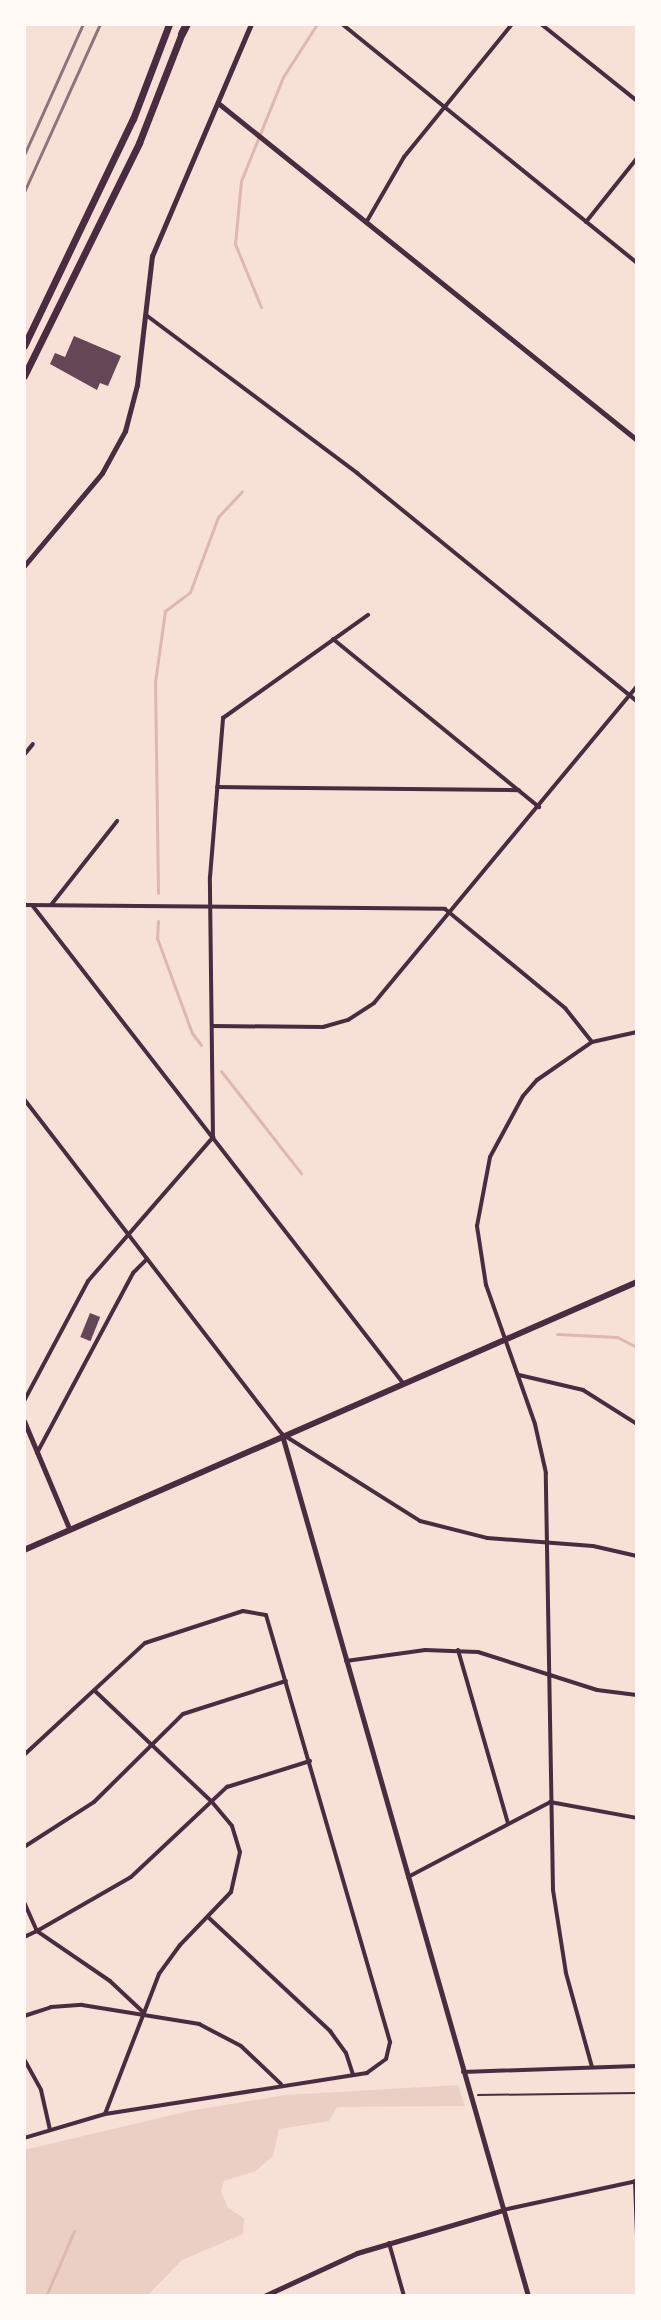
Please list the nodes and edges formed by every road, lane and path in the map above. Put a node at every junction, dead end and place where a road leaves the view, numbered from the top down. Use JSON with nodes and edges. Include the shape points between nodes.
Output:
{"nodes":[{"id":1,"x":169,"y":24,"type":"edge"},
{"id":2,"x":186,"y":24,"type":"edge"},
{"id":3,"x":251,"y":24,"type":"edge"},
{"id":4,"x":342,"y":24,"type":"edge"},
{"id":5,"x":512,"y":24,"type":"edge"},
{"id":6,"x":541,"y":24,"type":"edge"},
{"id":7,"x":182,"y":34,"type":"joint"},
{"id":8,"x":637,"y":101,"type":"edge"},
{"id":9,"x":218,"y":103,"type":"junction"},
{"id":10,"x":445,"y":108,"type":"junction"},
{"id":11,"x":637,"y":158,"type":"edge"},
{"id":12,"x":367,"y":221,"type":"junction"},
{"id":13,"x":586,"y":222,"type":"junction"},
{"id":14,"x":637,"y":263,"type":"edge"},
{"id":15,"x":144,"y":314,"type":"junction"},
{"id":16,"x":24,"y":346,"type":"edge"},
{"id":17,"x":24,"y":376,"type":"edge"},
{"id":18,"x":637,"y":430,"type":"edge"},
{"id":19,"x":635,"y":438,"type":"edge"},
{"id":20,"x":24,"y":566,"type":"edge"},
{"id":21,"x":368,"y":615,"type":"dead end"},
{"id":22,"x":333,"y":639,"type":"junction"},
{"id":23,"x":637,"y":686,"type":"edge"},
{"id":24,"x":630,"y":695,"type":"junction"},
{"id":25,"x":637,"y":701,"type":"edge"},
{"id":26,"x":33,"y":744,"type":"dead end"},
{"id":27,"x":24,"y":755,"type":"edge"},
{"id":28,"x":217,"y":787,"type":"junction"},
{"id":29,"x":519,"y":790,"type":"junction"},
{"id":30,"x":539,"y":807,"type":"junction"},
{"id":31,"x":117,"y":821,"type":"dead end"},
{"id":32,"x":24,"y":905,"type":"edge"},
{"id":33,"x":32,"y":905,"type":"junction"},
{"id":34,"x":51,"y":905,"type":"junction"},
{"id":35,"x":210,"y":907,"type":"junction"},
{"id":36,"x":450,"y":913,"type":"junction"},
{"id":37,"x":212,"y":1026,"type":"junction"},
{"id":38,"x":637,"y":1032,"type":"edge"},
{"id":39,"x":592,"y":1042,"type":"junction"},
{"id":40,"x":24,"y":1099,"type":"edge"},
{"id":41,"x":213,"y":1137,"type":"junction"},
{"id":42,"x":128,"y":1234,"type":"junction"},
{"id":43,"x":147,"y":1259,"type":"junction"},
{"id":44,"x":637,"y":1282,"type":"edge"},
{"id":45,"x":506,"y":1338,"type":"junction"},
{"id":46,"x":519,"y":1375,"type":"junction"},
{"id":47,"x":403,"y":1383,"type":"junction"},
{"id":48,"x":24,"y":1401,"type":"edge"},
{"id":49,"x":24,"y":1421,"type":"edge"},
{"id":50,"x":637,"y":1424,"type":"edge"},
{"id":51,"x":282,"y":1434,"type":"junction"},
{"id":52,"x":37,"y":1453,"type":"junction"},
{"id":53,"x":69,"y":1528,"type":"junction"},
{"id":54,"x":550,"y":1545,"type":"junction"},
{"id":55,"x":24,"y":1550,"type":"edge"},
{"id":56,"x":637,"y":1556,"type":"edge"},
{"id":57,"x":458,"y":1650,"type":"junction"},
{"id":58,"x":346,"y":1661,"type":"junction"},
{"id":59,"x":550,"y":1674,"type":"junction"},
{"id":60,"x":286,"y":1681,"type":"junction"},
{"id":61,"x":94,"y":1691,"type":"junction"},
{"id":62,"x":637,"y":1695,"type":"edge"},
{"id":63,"x":153,"y":1746,"type":"junction"},
{"id":64,"x":24,"y":1755,"type":"edge"},
{"id":65,"x":310,"y":1761,"type":"junction"},
{"id":66,"x":212,"y":1802,"type":"junction"},
{"id":67,"x":550,"y":1802,"type":"junction"},
{"id":68,"x":637,"y":1818,"type":"edge"},
{"id":69,"x":508,"y":1823,"type":"junction"},
{"id":70,"x":24,"y":1847,"type":"edge"},
{"id":71,"x":408,"y":1877,"type":"junction"},
{"id":72,"x":24,"y":1902,"type":"edge"},
{"id":73,"x":209,"y":1918,"type":"junction"},
{"id":74,"x":37,"y":1931,"type":"junction"},
{"id":75,"x":24,"y":1937,"type":"edge"},
{"id":76,"x":143,"y":2012,"type":"junction"},
{"id":77,"x":24,"y":2016,"type":"edge"},
{"id":78,"x":24,"y":2059,"type":"edge"},
{"id":79,"x":637,"y":2066,"type":"edge"},
{"id":80,"x":592,"y":2067,"type":"junction"},
{"id":81,"x":463,"y":2072,"type":"junction"},
{"id":82,"x":353,"y":2075,"type":"junction"},
{"id":83,"x":281,"y":2084,"type":"junction"},
{"id":84,"x":637,"y":2093,"type":"edge"},
{"id":85,"x":470,"y":2095,"type":"junction"},
{"id":86,"x":105,"y":2114,"type":"junction"},
{"id":87,"x":50,"y":2130,"type":"junction"},
{"id":88,"x":24,"y":2138,"type":"edge"},
{"id":89,"x":636,"y":2181,"type":"edge"},
{"id":90,"x":503,"y":2210,"type":"junction"},
{"id":91,"x":637,"y":2236,"type":"edge"},
{"id":92,"x":389,"y":2243,"type":"junction"},
{"id":93,"x":268,"y":2295,"type":"edge"},
{"id":94,"x":404,"y":2296,"type":"edge"},
{"id":95,"x":528,"y":2296,"type":"edge"}],
"edges":[{"from":1,"to":16,"type":"main road","via":[[133,119]]},
{"from":2,"to":7,"type":"highway"},
{"from":3,"to":9,"type":"street"},
{"from":4,"to":10,"type":"street"},
{"from":5,"to":10,"type":"street"},
{"from":6,"to":8,"type":"street"},
{"from":7,"to":17,"type":"main road","via":[[139,143]]},
{"from":9,"to":12,"type":"street"},
{"from":9,"to":15,"type":"street","via":[[159,234]]},
{"from":10,"to":12,"type":"street","via":[[404,157]]},
{"from":10,"to":13,"type":"street"},
{"from":11,"to":13,"type":"street"},
{"from":12,"to":19,"type":"street"},
{"from":13,"to":14,"type":"street"},
{"from":15,"to":20,"type":"street","via":[[137,385],[125,431],[102,473]]},
{"from":15,"to":24,"type":"street","via":[[357,473]]},
{"from":18,"to":19,"type":"street"},
{"from":21,"to":22,"type":"street"},
{"from":22,"to":28,"type":"street","via":[[223,718]]},
{"from":22,"to":29,"type":"street"},
{"from":23,"to":24,"type":"street"},
{"from":24,"to":25,"type":"street"},
{"from":24,"to":30,"type":"street"},
{"from":26,"to":27,"type":"street"},
{"from":28,"to":29,"type":"street"},
{"from":28,"to":35,"type":"street"},
{"from":29,"to":30,"type":"street"},
{"from":30,"to":36,"type":"street"},
{"from":31,"to":34,"type":"street"},
{"from":32,"to":33,"type":"street"},
{"from":33,"to":34,"type":"street"},
{"from":33,"to":41,"type":"street"},
{"from":34,"to":35,"type":"street"},
{"from":35,"to":36,"type":"street"},
{"from":35,"to":37,"type":"street"},
{"from":36,"to":37,"type":"street","via":[[374,1003],[348,1020],[323,1027]]},
{"from":36,"to":39,"type":"street","via":[[565,1008]]},
{"from":37,"to":41,"type":"street"},
{"from":38,"to":39,"type":"street"},
{"from":39,"to":45,"type":"street","via":[[523,1096],[500,1132],[486,1170],[477,1244]]},
{"from":40,"to":42,"type":"street"},
{"from":41,"to":42,"type":"street"},
{"from":41,"to":47,"type":"street"},
{"from":42,"to":43,"type":"street"},
{"from":42,"to":48,"type":"street","via":[[82,1291]]},
{"from":43,"to":51,"type":"street"},
{"from":43,"to":52,"type":"street","via":[[133,1273]]},
{"from":44,"to":45,"type":"main road"},
{"from":45,"to":46,"type":"street"},
{"from":45,"to":47,"type":"main road"},
{"from":46,"to":50,"type":"street","via":[[591,1393]]},
{"from":46,"to":54,"type":"street","via":[[542,1452]]},
{"from":47,"to":51,"type":"main road"},
{"from":49,"to":52,"type":"street"},
{"from":51,"to":53,"type":"main road"},
{"from":51,"to":54,"type":"street","via":[[420,1521],[487,1538]]},
{"from":51,"to":58,"type":"street"},
{"from":52,"to":53,"type":"street"},
{"from":53,"to":55,"type":"main road"},
{"from":54,"to":56,"type":"street","via":[[593,1546]]},
{"from":54,"to":59,"type":"street"},
{"from":57,"to":58,"type":"street"},
{"from":57,"to":59,"type":"street"},
{"from":57,"to":69,"type":"street"},
{"from":58,"to":71,"type":"street"},
{"from":59,"to":62,"type":"street","via":[[597,1690]]},
{"from":59,"to":67,"type":"street"},
{"from":60,"to":61,"type":"street","via":[[266,1615],[253,1609],[145,1643]]},
{"from":60,"to":63,"type":"street","via":[[183,1714]]},
{"from":60,"to":65,"type":"street"},
{"from":61,"to":63,"type":"street"},
{"from":61,"to":64,"type":"street"},
{"from":63,"to":66,"type":"street"},
{"from":63,"to":70,"type":"street","via":[[94,1802]]},
{"from":65,"to":66,"type":"street","via":[[235,1783]]},
{"from":65,"to":82,"type":"street","via":[[390,2042],[381,2065]]},
{"from":66,"to":73,"type":"street","via":[[232,1826],[240,1867],[231,1892]]},
{"from":66,"to":74,"type":"street","via":[[131,1877]]},
{"from":67,"to":68,"type":"street"},
{"from":67,"to":69,"type":"street"},
{"from":67,"to":80,"type":"street","via":[[557,1930]]},
{"from":69,"to":71,"type":"street"},
{"from":71,"to":81,"type":"street"},
{"from":72,"to":74,"type":"street"},
{"from":73,"to":76,"type":"street","via":[[169,1959]]},
{"from":73,"to":82,"type":"street","via":[[330,2031]]},
{"from":74,"to":75,"type":"street"},
{"from":74,"to":76,"type":"street","via":[[110,1981]]},
{"from":76,"to":77,"type":"street","via":[[67,2005]]},
{"from":76,"to":83,"type":"street","via":[[223,2035]]},
{"from":76,"to":86,"type":"street"},
{"from":78,"to":87,"type":"street","via":[[41,2090]]},
{"from":79,"to":80,"type":"street"},
{"from":80,"to":81,"type":"street"},
{"from":81,"to":85,"type":"street"},
{"from":82,"to":83,"type":"street"},
{"from":83,"to":86,"type":"street"},
{"from":84,"to":85,"type":"path"},
{"from":85,"to":90,"type":"street"},
{"from":86,"to":87,"type":"street"},
{"from":87,"to":88,"type":"street"},
{"from":89,"to":90,"type":"street"},
{"from":89,"to":91,"type":"street"},
{"from":90,"to":92,"type":"street"},
{"from":90,"to":95,"type":"street"},
{"from":92,"to":93,"type":"street","via":[[328,2264]]},
{"from":92,"to":94,"type":"street"}]}
